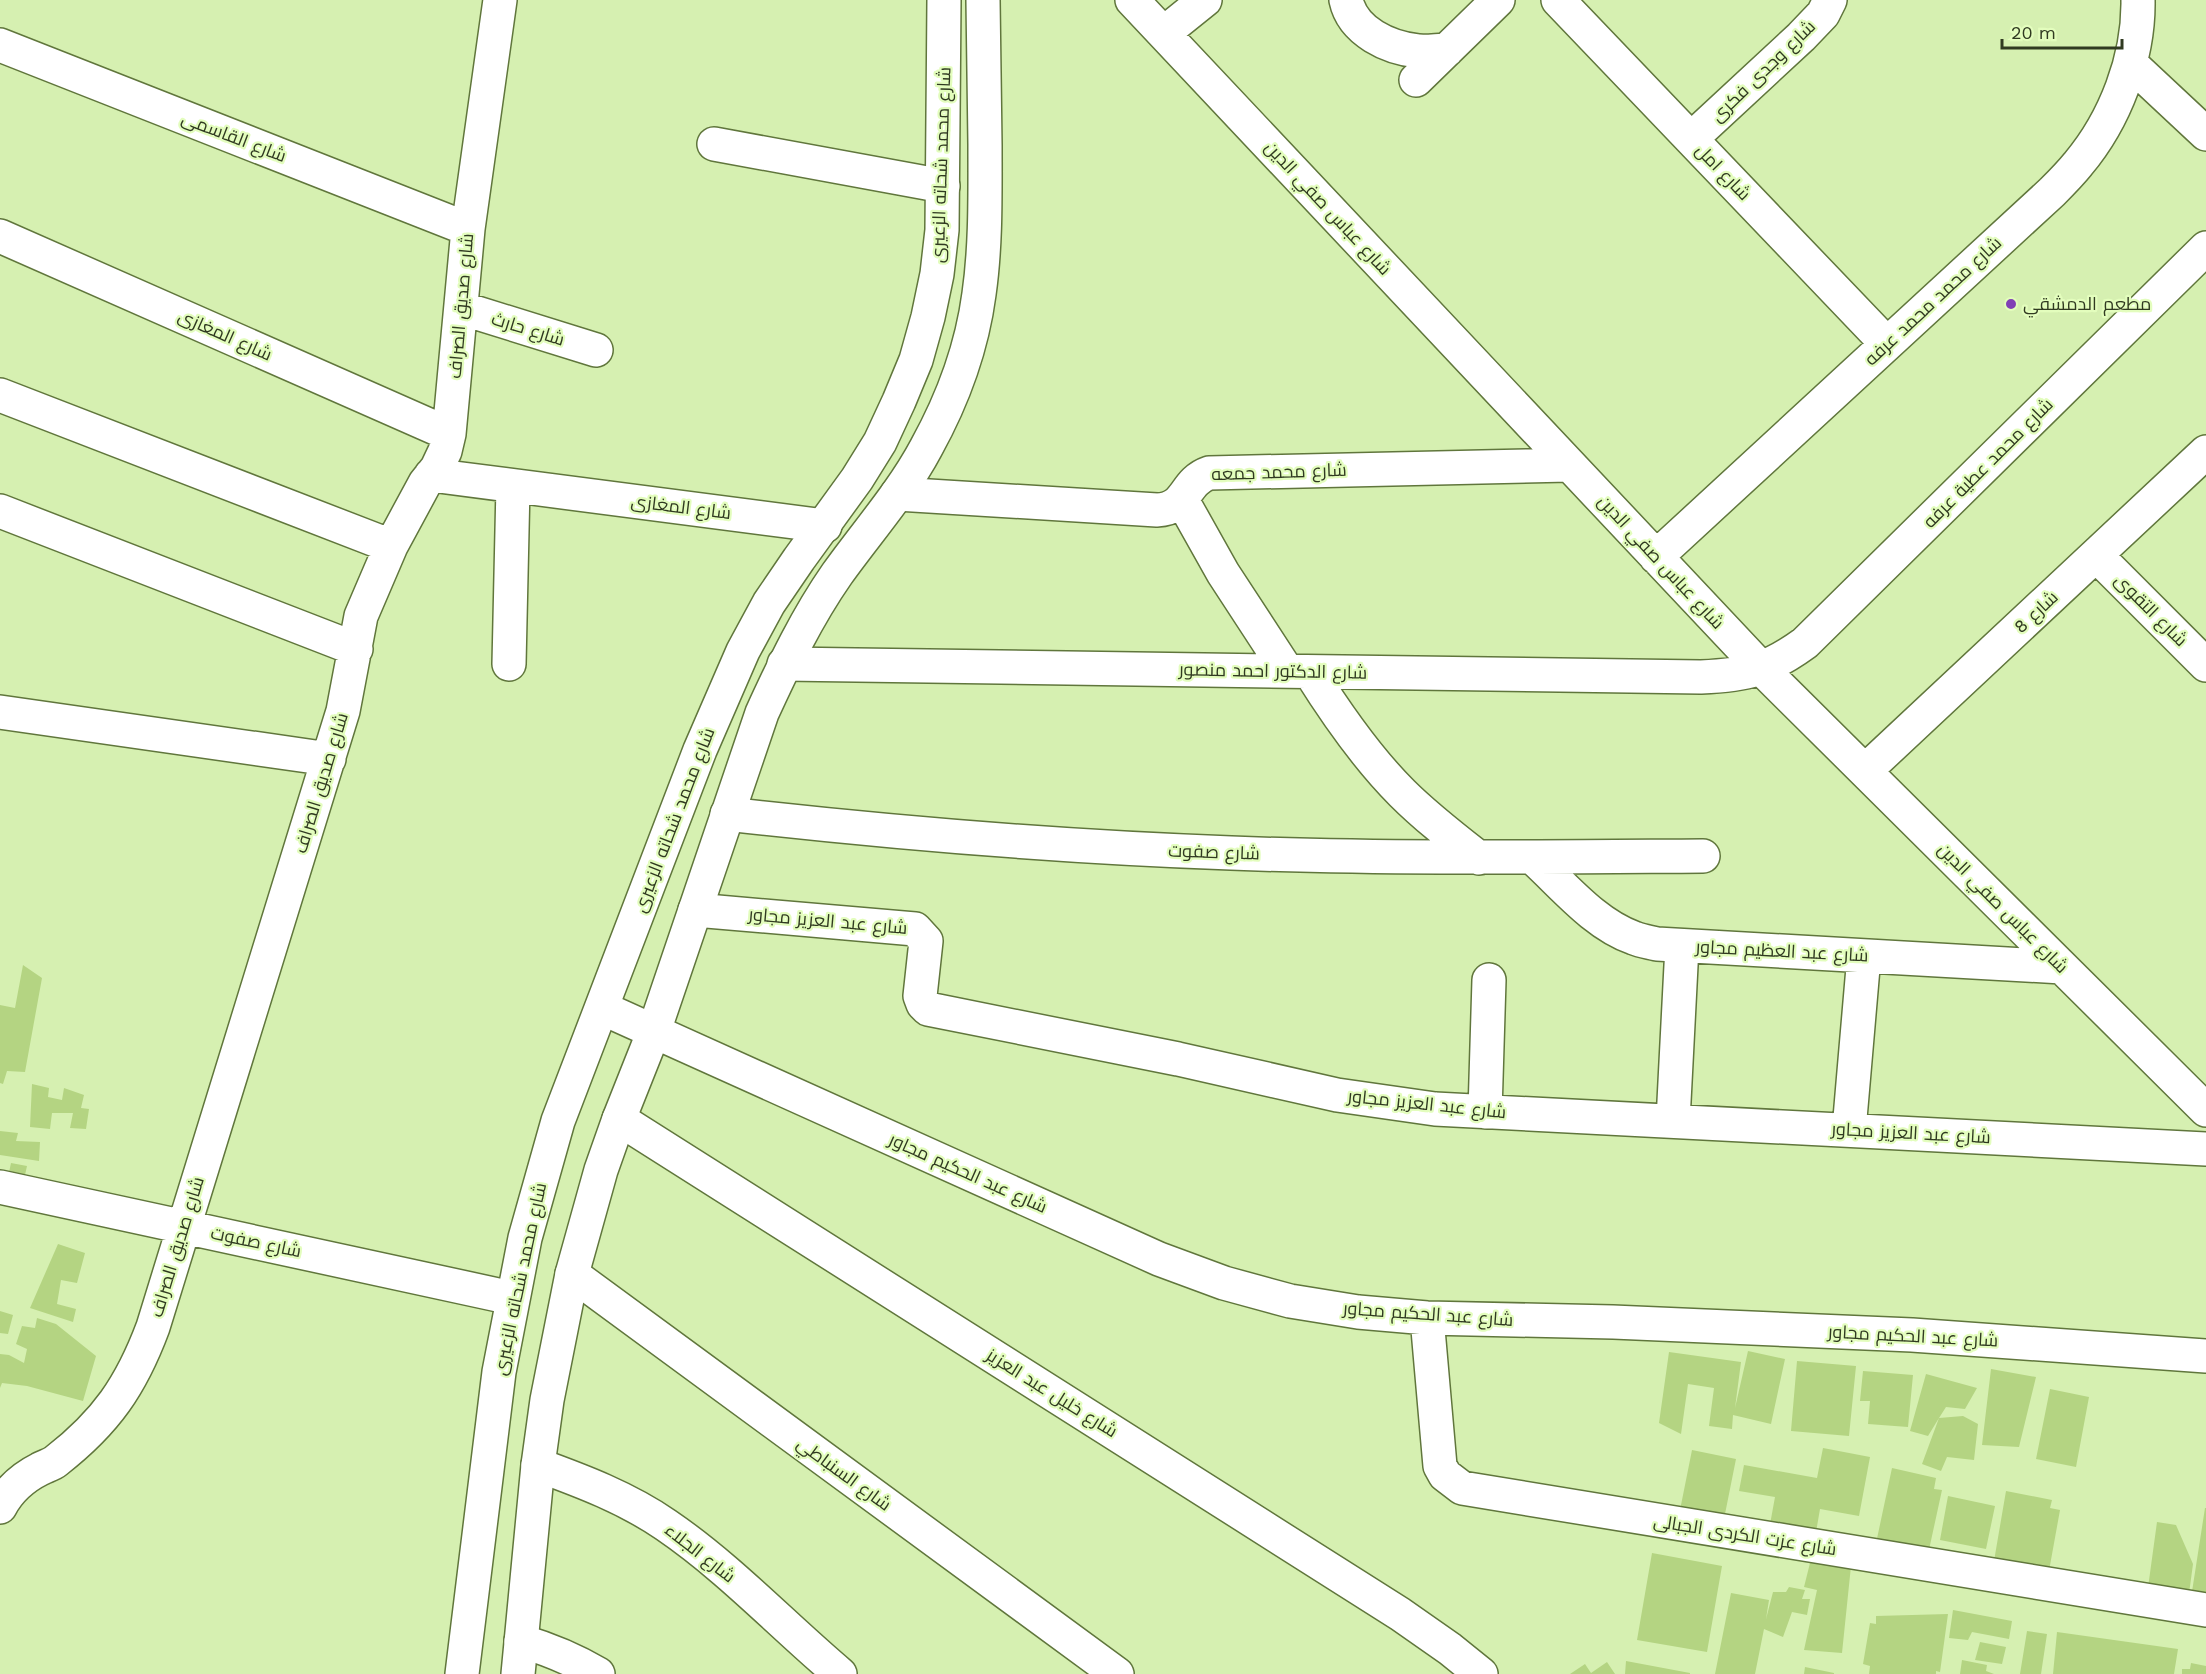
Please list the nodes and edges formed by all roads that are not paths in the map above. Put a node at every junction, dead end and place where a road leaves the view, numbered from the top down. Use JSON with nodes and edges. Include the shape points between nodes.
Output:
{"nodes":[{"id":1,"x":501,"y":0,"type":"edge"},
{"id":2,"x":944,"y":0,"type":"edge"},
{"id":3,"x":983,"y":0,"type":"edge"},
{"id":4,"x":1132,"y":0,"type":"edge"},
{"id":5,"x":1205,"y":0,"type":"edge"},
{"id":6,"x":1347,"y":0,"type":"edge"},
{"id":7,"x":1498,"y":0,"type":"edge"},
{"id":8,"x":1558,"y":0,"type":"edge"},
{"id":9,"x":1830,"y":0,"type":"edge"},
{"id":10,"x":2138,"y":0,"type":"edge"},
{"id":11,"x":1164,"y":33,"type":"junction"},
{"id":12,"x":0,"y":45,"type":"edge"},
{"id":13,"x":1447,"y":50,"type":"junction"},
{"id":14,"x":2130,"y":63,"type":"junction"},
{"id":15,"x":1416,"y":80,"type":"dead end"},
{"id":16,"x":2206,"y":134,"type":"edge"},
{"id":17,"x":1691,"y":139,"type":"junction"},
{"id":18,"x":714,"y":144,"type":"dead end"},
{"id":19,"x":943,"y":186,"type":"junction"},
{"id":20,"x":468,"y":229,"type":"junction"},
{"id":21,"x":0,"y":236,"type":"edge"},
{"id":22,"x":2206,"y":248,"type":"edge"},
{"id":23,"x":461,"y":308,"type":"junction"},
{"id":24,"x":1887,"y":344,"type":"junction"},
{"id":25,"x":596,"y":350,"type":"dead end"},
{"id":26,"x":0,"y":395,"type":"edge"},
{"id":27,"x":449,"y":434,"type":"junction"},
{"id":28,"x":2206,"y":452,"type":"edge"},
{"id":29,"x":1569,"y":465,"type":"junction"},
{"id":30,"x":431,"y":475,"type":"junction"},
{"id":31,"x":513,"y":486,"type":"junction"},
{"id":32,"x":897,"y":494,"type":"junction"},
{"id":33,"x":1182,"y":500,"type":"junction"},
{"id":34,"x":0,"y":511,"type":"edge"},
{"id":35,"x":825,"y":526,"type":"junction"},
{"id":36,"x":391,"y":546,"type":"junction"},
{"id":37,"x":2096,"y":555,"type":"junction"},
{"id":38,"x":1656,"y":557,"type":"junction"},
{"id":39,"x":356,"y":649,"type":"junction"},
{"id":40,"x":509,"y":664,"type":"dead end"},
{"id":41,"x":784,"y":664,"type":"junction"},
{"id":42,"x":2206,"y":665,"type":"edge"},
{"id":43,"x":1762,"y":669,"type":"junction"},
{"id":44,"x":1298,"y":672,"type":"junction"},
{"id":45,"x":0,"y":712,"type":"edge"},
{"id":46,"x":329,"y":759,"type":"junction"},
{"id":47,"x":1865,"y":771,"type":"junction"},
{"id":48,"x":727,"y":814,"type":"junction"},
{"id":49,"x":1703,"y":856,"type":"dead end"},
{"id":50,"x":1532,"y":857,"type":"junction"},
{"id":51,"x":1479,"y":858,"type":"junction"},
{"id":52,"x":695,"y":909,"type":"junction"},
{"id":53,"x":1682,"y":946,"type":"junction"},
{"id":54,"x":1864,"y":956,"type":"junction"},
{"id":55,"x":2061,"y":967,"type":"junction"},
{"id":56,"x":1490,"y":980,"type":"dead end"},
{"id":57,"x":602,"y":1008,"type":"junction"},
{"id":58,"x":654,"y":1031,"type":"junction"},
{"id":59,"x":2206,"y":1110,"type":"edge"},
{"id":60,"x":1485,"y":1112,"type":"junction"},
{"id":61,"x":619,"y":1119,"type":"junction"},
{"id":62,"x":1673,"y":1122,"type":"junction"},
{"id":63,"x":1849,"y":1130,"type":"junction"},
{"id":64,"x":2206,"y":1149,"type":"edge"},
{"id":65,"x":0,"y":1187,"type":"edge"},
{"id":66,"x":184,"y":1227,"type":"junction"},
{"id":67,"x":572,"y":1274,"type":"junction"},
{"id":68,"x":512,"y":1298,"type":"junction"},
{"id":69,"x":1426,"y":1318,"type":"junction"},
{"id":70,"x":2206,"y":1356,"type":"edge"},
{"id":71,"x":538,"y":1465,"type":"junction"},
{"id":72,"x":0,"y":1507,"type":"edge"},
{"id":73,"x":2206,"y":1610,"type":"edge"},
{"id":74,"x":521,"y":1641,"type":"junction"},
{"id":75,"x":462,"y":1674,"type":"edge"},
{"id":76,"x":518,"y":1674,"type":"edge"},
{"id":77,"x":598,"y":1674,"type":"edge"},
{"id":78,"x":840,"y":1674,"type":"edge"},
{"id":79,"x":1117,"y":1674,"type":"edge"},
{"id":80,"x":1481,"y":1674,"type":"edge"}],
"edges":[{"from":1,"to":20,"type":"street","name":"شارع صديق الصراف"},
{"from":2,"to":19,"type":"street","name":"شارع محمد شحاته الزعيرى"},
{"from":3,"to":32,"type":"street","via":[[984,243],[979,296],[950,400],[926,449]]},
{"from":4,"to":11,"type":"street","name":"شارع عباس صفي الدين"},
{"from":5,"to":11,"type":"street"},
{"from":6,"to":13,"type":"street","via":[[1355,21],[1369,34],[1420,52]]},
{"from":7,"to":13,"type":"street"},
{"from":8,"to":17,"type":"street","name":"شارع امل"},
{"from":9,"to":17,"type":"street","name":"شارع وجدى فكرى","via":[[1823,14],[1801,37]]},
{"from":10,"to":14,"type":"street","name":"شارع محمد محمد عرفه"},
{"from":11,"to":29,"type":"street","name":"شارع عباس صفي الدين"},
{"from":12,"to":20,"type":"street","name":"شارع القاسمى"},
{"from":13,"to":15,"type":"street"},
{"from":14,"to":16,"type":"street"},
{"from":14,"to":24,"type":"street","name":"شارع محمد محمد عرفه","via":[[2100,133],[2078,164]]},
{"from":17,"to":24,"type":"street","name":"شارع امل"},
{"from":18,"to":19,"type":"street"},
{"from":19,"to":35,"type":"street","name":"شارع محمد شحاته الزعيرى","via":[[937,274],[916,360],[880,442]]},
{"from":20,"to":23,"type":"street","name":"شارع صديق الصراف"},
{"from":21,"to":27,"type":"street","name":"شارع المغازى"},
{"from":22,"to":43,"type":"street","name":"شارع محمد عطية عرفه","via":[[1805,643]]},
{"from":23,"to":25,"type":"street","name":"شارع حارث"},
{"from":23,"to":27,"type":"street","name":"شارع صديق الصراف"},
{"from":24,"to":38,"type":"street","name":"شارع محمد محمد عرفه"},
{"from":26,"to":36,"type":"street"},
{"from":27,"to":30,"type":"street","name":"شارع صديق الصراف","via":[[445,451]]},
{"from":28,"to":37,"type":"street","name":"شارع 8"},
{"from":29,"to":33,"type":"street","name":"شارع محمد جمعه","via":[[1209,473],[1194,481]]},
{"from":29,"to":38,"type":"street","name":"شارع عباس صفي الدين"},
{"from":30,"to":31,"type":"street","name":"شارع المغازى"},
{"from":30,"to":36,"type":"street","name":"شارع صديق الصراف"},
{"from":31,"to":35,"type":"street","name":"شارع المغازى"},
{"from":31,"to":40,"type":"street"},
{"from":32,"to":33,"type":"street","via":[[1157,510],[1167,510]]},
{"from":32,"to":41,"type":"street","via":[[836,575]]},
{"from":33,"to":44,"type":"street","via":[[1213,557]]},
{"from":34,"to":39,"type":"street"},
{"from":35,"to":57,"type":"street","name":"شارع محمد شحاته الزعيرى","via":[[769,603],[743,651],[700,750]]},
{"from":36,"to":39,"type":"street","name":"شارع صديق الصراف","via":[[361,616]]},
{"from":37,"to":42,"type":"street","name":"شارع التقوى"},
{"from":37,"to":47,"type":"street","name":"شارع 8"},
{"from":38,"to":43,"type":"street","name":"شارع عباس صفي الدين"},
{"from":39,"to":46,"type":"street","name":"شارع صديق الصراف","via":[[344,711]]},
{"from":41,"to":44,"type":"street","name":"شارع الدكتور احمد منصور"},
{"from":41,"to":48,"type":"street","via":[[762,713]]},
{"from":43,"to":44,"type":"street","name":"شارع الدكتور احمد منصور","via":[[1701,676]]},
{"from":43,"to":47,"type":"street","name":"شارع عباس صفي الدين"},
{"from":44,"to":51,"type":"street","via":[[1388,778],[1439,827]]},
{"from":45,"to":46,"type":"street"},
{"from":46,"to":66,"type":"street","name":"شارع صديق الصراف"},
{"from":47,"to":55,"type":"street","name":"شارع عباس صفي الدين"},
{"from":48,"to":51,"type":"street","name":"شارع صفوت","via":[[858,829],[1107,848]]},
{"from":48,"to":52,"type":"street"},
{"from":49,"to":50,"type":"street","name":"شارع صفوت"},
{"from":50,"to":51,"type":"street","name":"شارع صفوت"},
{"from":50,"to":53,"type":"street","name":"شارع عبد العظيم مجاور","via":[[1612,927],[1633,938]]},
{"from":52,"to":58,"type":"street"},
{"from":52,"to":60,"type":"street","name":"شارع عبد العزيز مجاور","via":[[915,928],[926,941],[920,996],[928,1010],[1337,1095]]},
{"from":53,"to":54,"type":"street","name":"شارع عبد العظيم مجاور"},
{"from":53,"to":62,"type":"street"},
{"from":54,"to":55,"type":"street","name":"شارع عبد العظيم مجاور"},
{"from":54,"to":63,"type":"street"},
{"from":55,"to":59,"type":"street","name":"شارع عباس صفي الدين"},
{"from":56,"to":60,"type":"street"},
{"from":57,"to":58,"type":"street","name":"شارع عبد الحكيم مجاور"},
{"from":57,"to":68,"type":"street","name":"شارع محمد شحاته الزعيرى","via":[[540,1179]]},
{"from":58,"to":61,"type":"street"},
{"from":58,"to":69,"type":"street","name":"شارع عبد الحكيم مجاور","via":[[1159,1259],[1224,1283],[1290,1300]]},
{"from":60,"to":62,"type":"street","name":"شارع عبد العزيز مجاور"},
{"from":61,"to":67,"type":"street"},
{"from":61,"to":80,"type":"street","name":"شارع خليل عبد العزيز","via":[[1400,1614]]},
{"from":62,"to":63,"type":"street","name":"شارع عبد العزيز مجاور"},
{"from":63,"to":64,"type":"street","name":"شارع عبد العزيز مجاور"},
{"from":65,"to":66,"type":"street","name":"شارع صفوت"},
{"from":66,"to":68,"type":"street","name":"شارع صفوت"},
{"from":66,"to":72,"type":"street","name":"شارع صديق الصراف","via":[[153,1327],[123,1392],[76,1445],[53,1464],[26,1477],[7,1494]]},
{"from":67,"to":71,"type":"street"},
{"from":67,"to":79,"type":"street","name":"شارع السنباطي"},
{"from":68,"to":75,"type":"street","name":"شارع محمد شحاته الزعيرى","via":[[499,1372]]},
{"from":69,"to":70,"type":"street","name":"شارع عبد الحكيم مجاور","via":[[1762,1327]]},
{"from":69,"to":73,"type":"street","name":"شارع عزت الكردى الجبالى","via":[[1440,1466],[1462,1488]]},
{"from":71,"to":74,"type":"street"},
{"from":71,"to":78,"type":"street","name":"شارع الجلاء","via":[[580,1480],[665,1524],[704,1552]]},
{"from":74,"to":76,"type":"street"},
{"from":74,"to":77,"type":"street","via":[[545,1648]]}]}
